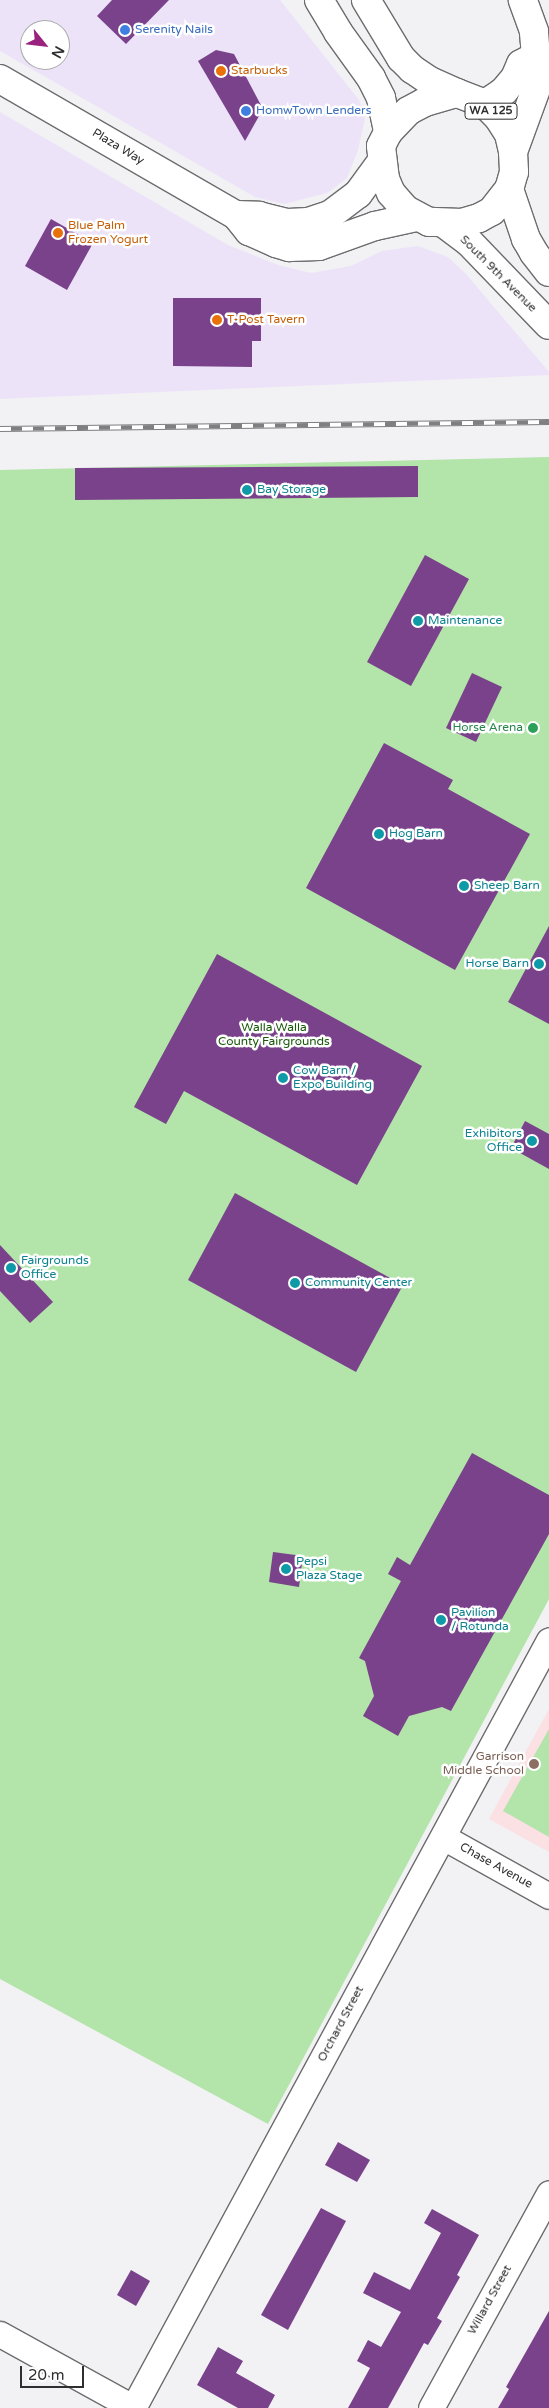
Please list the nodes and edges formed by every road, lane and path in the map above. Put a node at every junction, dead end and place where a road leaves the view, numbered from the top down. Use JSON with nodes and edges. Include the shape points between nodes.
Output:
{"nodes":[{"id":1,"x":319,"y":0,"type":"edge"},
{"id":2,"x":366,"y":0,"type":"edge"},
{"id":3,"x":523,"y":0,"type":"edge"},
{"id":4,"x":536,"y":56,"type":"junction"},
{"id":5,"x":0,"y":79,"type":"edge"},
{"id":6,"x":457,"y":93,"type":"junction"},
{"id":7,"x":485,"y":104,"type":"junction"},
{"id":8,"x":388,"y":132,"type":"junction"},
{"id":9,"x":513,"y":152,"type":"junction"},
{"id":10,"x":382,"y":162,"type":"junction"},
{"id":11,"x":509,"y":189,"type":"junction"},
{"id":12,"x":236,"y":215,"type":"junction"},
{"id":13,"x":416,"y":217,"type":"junction"},
{"id":14,"x":445,"y":224,"type":"junction"},
{"id":15,"x":549,"y":272,"type":"edge"},
{"id":16,"x":549,"y":325,"type":"edge"},
{"id":17,"x":549,"y":1640,"type":"edge"},
{"id":18,"x":443,"y":1837,"type":"junction"},
{"id":19,"x":549,"y":1896,"type":"edge"},
{"id":20,"x":549,"y":2193,"type":"edge"},
{"id":21,"x":0,"y":2334,"type":"edge"},
{"id":22,"x":134,"y":2408,"type":"edge"},
{"id":23,"x":431,"y":2408,"type":"edge"}],
"edges":[{"from":1,"to":8,"type":"main road","number":"WA 125","via":[[371,78],[381,98]]},
{"from":2,"to":6,"type":"main road","number":"WA 125","via":[[401,58],[430,81]]},
{"from":3,"to":4,"type":"main road","via":[[534,31]]},
{"from":4,"to":7,"type":"main road","via":[[521,64],[504,91]]},
{"from":4,"to":9,"type":"main road","via":[[543,70]]},
{"from":5,"to":12,"type":"main road","name":"Plaza Way"},
{"from":6,"to":7,"type":"main road","number":"WA 125"},
{"from":6,"to":8,"type":"main road","number":"WA 125","via":[[425,102],[408,111]]},
{"from":7,"to":9,"type":"main road","number":"WA 125","via":[[509,134]]},
{"from":8,"to":10,"type":"main road","number":"WA 125","via":[[381,146]]},
{"from":9,"to":11,"type":"main road","number":"WA 125","via":[[514,172]]},
{"from":10,"to":12,"type":"main road","name":"Plaza Way","via":[[358,194],[330,215],[308,222],[288,223],[259,216]]},
{"from":10,"to":13,"type":"main road","number":"WA 125","via":[[391,193]]},
{"from":11,"to":14,"type":"main road","number":"WA 125","via":[[486,215],[462,223]]},
{"from":11,"to":15,"type":"main road","number":"WA 125","via":[[526,239]]},
{"from":12,"to":13,"type":"main road","name":"Plaza Way","via":[[249,231],[289,247],[304,248]]},
{"from":13,"to":14,"type":"main road","number":"WA 125"},
{"from":14,"to":16,"type":"main road","name":"South 9th Avenue","number":"WA 125","via":[[469,242]]},
{"from":17,"to":18,"type":"street","name":"Orchard Street"},
{"from":18,"to":19,"type":"street","name":"Chase Avenue"},
{"from":18,"to":22,"type":"street","name":"Orchard Street"},
{"from":20,"to":23,"type":"street","name":"Willard Street"},
{"from":21,"to":22,"type":"street"}]}
